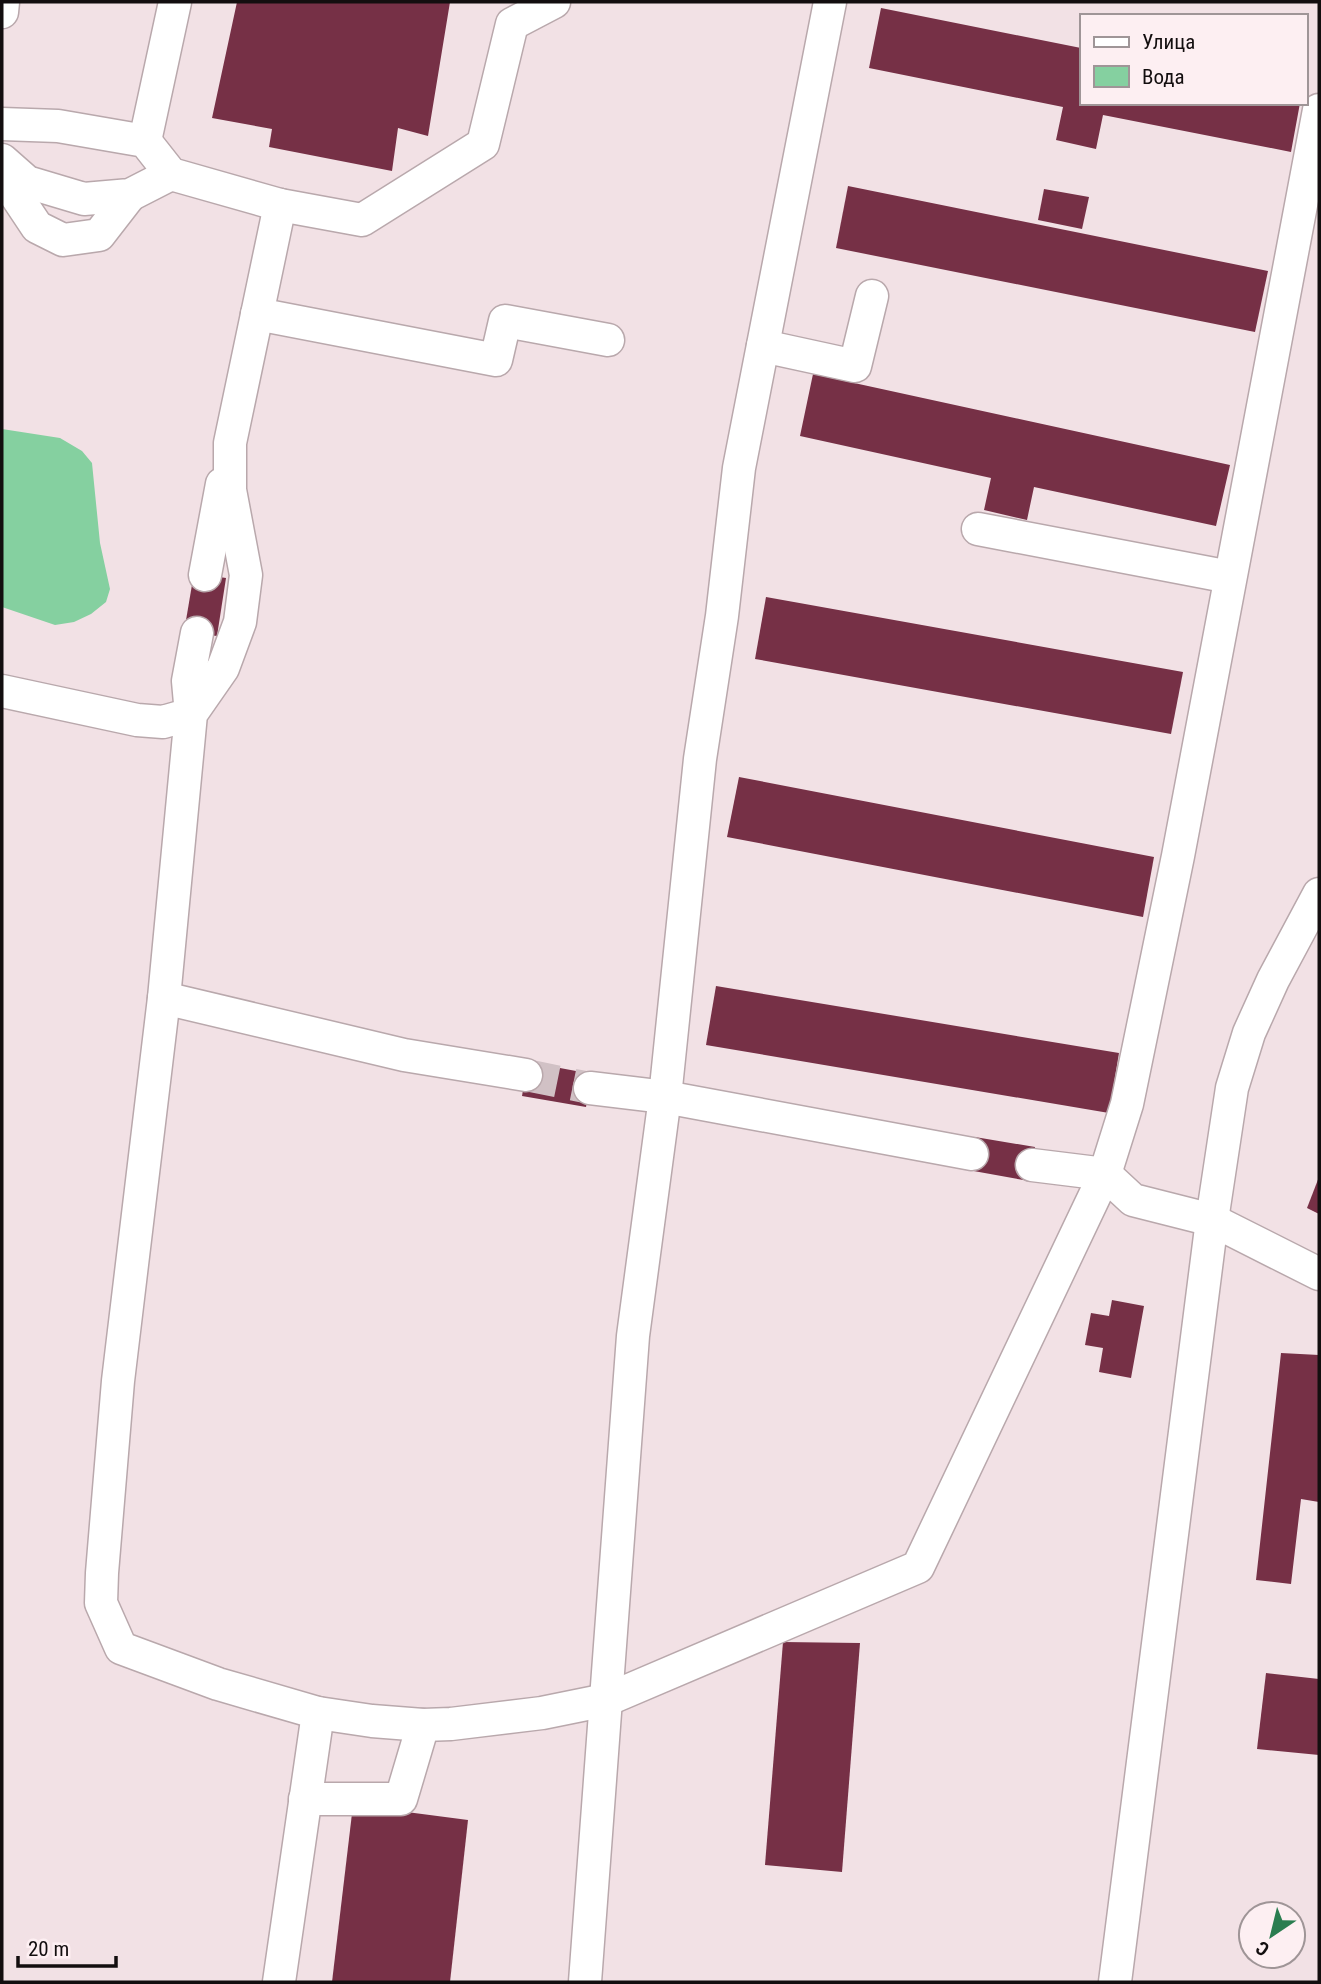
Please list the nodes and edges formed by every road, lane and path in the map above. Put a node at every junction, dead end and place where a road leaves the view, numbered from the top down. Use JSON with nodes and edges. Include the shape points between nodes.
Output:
{"nodes":[{"id":1,"x":2,"y":2,"type":"edge"},
{"id":2,"x":175,"y":2,"type":"edge"},
{"id":3,"x":554,"y":2,"type":"edge"},
{"id":4,"x":830,"y":2,"type":"edge"},
{"id":5,"x":2,"y":12,"type":"edge"},
{"id":6,"x":1319,"y":110,"type":"edge"},
{"id":7,"x":2,"y":124,"type":"edge"},
{"id":8,"x":145,"y":141,"type":"junction"},
{"id":9,"x":2,"y":160,"type":"edge"},
{"id":10,"x":2,"y":169,"type":"edge"},
{"id":11,"x":171,"y":174,"type":"junction"},
{"id":12,"x":130,"y":195,"type":"junction"},
{"id":13,"x":280,"y":205,"type":"junction"},
{"id":14,"x":872,"y":296,"type":"dead end"},
{"id":15,"x":257,"y":314,"type":"junction"},
{"id":16,"x":608,"y":340,"type":"dead end"},
{"id":17,"x":763,"y":346,"type":"junction"},
{"id":18,"x":230,"y":443,"type":"junction"},
{"id":19,"x":978,"y":529,"type":"dead end"},
{"id":20,"x":205,"y":575,"type":"dead end"},
{"id":21,"x":1230,"y":577,"type":"junction"},
{"id":22,"x":197,"y":633,"type":"dead end"},
{"id":23,"x":2,"y":691,"type":"edge"},
{"id":24,"x":191,"y":714,"type":"junction"},
{"id":25,"x":1319,"y":894,"type":"edge"},
{"id":26,"x":164,"y":998,"type":"junction"},
{"id":27,"x":526,"y":1076,"type":"tunnel mouth"},
{"id":28,"x":590,"y":1088,"type":"tunnel mouth"},
{"id":29,"x":665,"y":1097,"type":"junction"},
{"id":30,"x":971,"y":1154,"type":"dead end"},
{"id":31,"x":1032,"y":1165,"type":"dead end"},
{"id":32,"x":1105,"y":1174,"type":"junction"},
{"id":33,"x":1212,"y":1220,"type":"junction"},
{"id":34,"x":1319,"y":1274,"type":"edge"},
{"id":35,"x":606,"y":1700,"type":"junction"},
{"id":36,"x":318,"y":1713,"type":"junction"},
{"id":37,"x":423,"y":1725,"type":"junction"},
{"id":38,"x":305,"y":1799,"type":"junction"},
{"id":39,"x":279,"y":1982,"type":"edge"},
{"id":40,"x":585,"y":1982,"type":"edge"},
{"id":41,"x":1115,"y":1982,"type":"edge"}],
"edges":[{"from":1,"to":5,"type":"street"},
{"from":2,"to":8,"type":"street"},
{"from":3,"to":13,"type":"street","via":[[513,24],[483,144],[362,220]]},
{"from":4,"to":17,"type":"street"},
{"from":6,"to":21,"type":"street"},
{"from":7,"to":8,"type":"street","via":[[58,126]]},
{"from":8,"to":11,"type":"street"},
{"from":9,"to":12,"type":"street","via":[[27,183],[84,199]]},
{"from":10,"to":12,"type":"street","via":[[37,228],[63,240],[99,235]]},
{"from":11,"to":12,"type":"street"},
{"from":11,"to":13,"type":"street"},
{"from":13,"to":15,"type":"street"},
{"from":14,"to":17,"type":"street","via":[[855,366]]},
{"from":15,"to":16,"type":"street","via":[[496,360],[505,321]]},
{"from":15,"to":18,"type":"street"},
{"from":17,"to":29,"type":"street","via":[[739,468],[699,759]]},
{"from":18,"to":20,"type":"street"},
{"from":18,"to":24,"type":"street","via":[[230,490],[246,575],[240,622],[223,668]]},
{"from":19,"to":21,"type":"street"},
{"from":21,"to":32,"type":"street","via":[[1129,1091]]},
{"from":22,"to":24,"type":"street","via":[[188,681]]},
{"from":23,"to":24,"type":"street","via":[[137,720],[163,722]]},
{"from":24,"to":26,"type":"street"},
{"from":25,"to":33,"type":"street","via":[[1249,1033],[1232,1088]]},
{"from":26,"to":27,"type":"street","via":[[404,1055]]},
{"from":26,"to":36,"type":"street","via":[[118,1381],[101,1603],[121,1648],[218,1684]]},
{"from":28,"to":29,"type":"street"},
{"from":29,"to":30,"type":"street"},
{"from":29,"to":35,"type":"street","via":[[633,1336]]},
{"from":31,"to":32,"type":"street"},
{"from":32,"to":33,"type":"street","via":[[1133,1200]]},
{"from":32,"to":35,"type":"street","via":[[918,1567]]},
{"from":33,"to":34,"type":"street"},
{"from":33,"to":41,"type":"street"},
{"from":35,"to":37,"type":"street","via":[[542,1713]]},
{"from":35,"to":40,"type":"street"},
{"from":36,"to":37,"type":"street"},
{"from":36,"to":38,"type":"street"},
{"from":37,"to":38,"type":"street","via":[[401,1798]]},
{"from":38,"to":39,"type":"street"}]}
